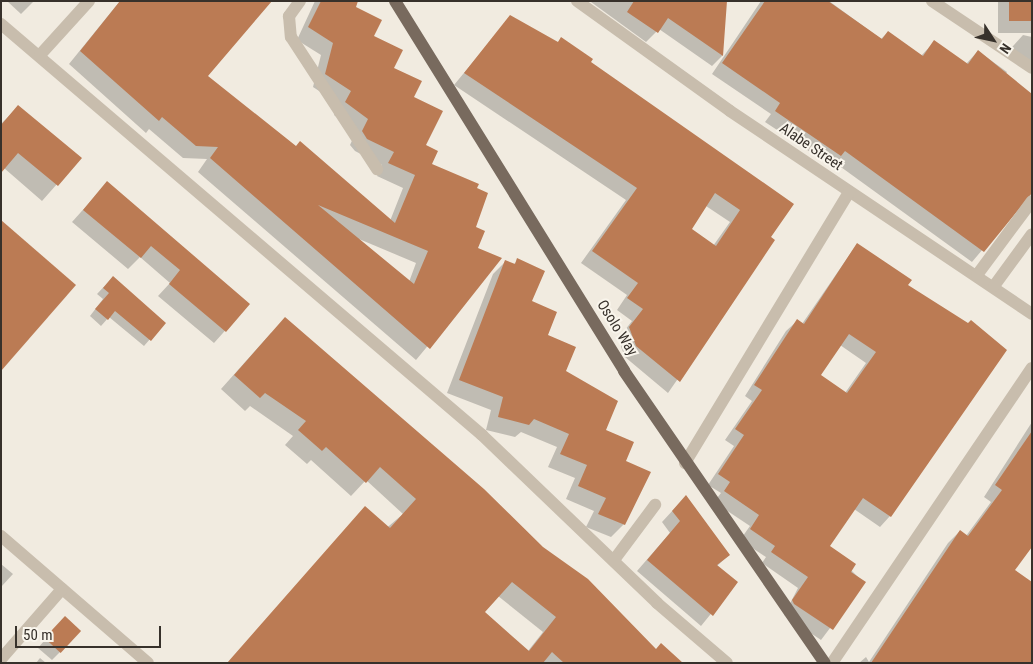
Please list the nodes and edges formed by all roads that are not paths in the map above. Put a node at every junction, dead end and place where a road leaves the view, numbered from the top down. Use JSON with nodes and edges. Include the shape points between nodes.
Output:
{"nodes":[{"id":1,"x":88,"y":1,"type":"edge"},
{"id":2,"x":300,"y":1,"type":"edge"},
{"id":3,"x":395,"y":1,"type":"edge"},
{"id":4,"x":577,"y":1,"type":"edge"},
{"id":5,"x":932,"y":1,"type":"edge"},
{"id":6,"x":1,"y":24,"type":"edge"},
{"id":7,"x":40,"y":55,"type":"junction"},
{"id":8,"x":1032,"y":68,"type":"edge"},
{"id":9,"x":377,"y":169,"type":"dead end"},
{"id":10,"x":849,"y":192,"type":"junction"},
{"id":11,"x":1032,"y":201,"type":"edge"},
{"id":12,"x":1032,"y":234,"type":"edge"},
{"id":13,"x":978,"y":275,"type":"junction"},
{"id":14,"x":994,"y":286,"type":"junction"},
{"id":15,"x":1032,"y":314,"type":"edge"},
{"id":16,"x":1032,"y":368,"type":"edge"},
{"id":17,"x":684,"y":463,"type":"junction"},
{"id":18,"x":655,"y":505,"type":"dead end"},
{"id":19,"x":1,"y":536,"type":"edge"},
{"id":20,"x":614,"y":560,"type":"junction"},
{"id":21,"x":62,"y":589,"type":"junction"},
{"id":22,"x":1,"y":659,"type":"edge"},
{"id":23,"x":148,"y":663,"type":"edge"},
{"id":24,"x":727,"y":663,"type":"edge"},
{"id":25,"x":825,"y":663,"type":"edge"},
{"id":26,"x":832,"y":663,"type":"edge"}],
"edges":[{"from":1,"to":7,"type":"street"},
{"from":2,"to":9,"type":"street","via":[[289,16],[292,37]]},
{"from":3,"to":17,"type":"main road","name":"Osolo Way"},
{"from":4,"to":10,"type":"street","name":"Alabe Street"},
{"from":5,"to":8,"type":"street"},
{"from":6,"to":7,"type":"street"},
{"from":7,"to":20,"type":"street","via":[[482,435]]},
{"from":10,"to":13,"type":"street","name":"Alabe Street"},
{"from":10,"to":17,"type":"street"},
{"from":11,"to":13,"type":"street"},
{"from":12,"to":14,"type":"street"},
{"from":13,"to":14,"type":"street","name":"Alabe Street"},
{"from":14,"to":15,"type":"street","name":"Alabe Street"},
{"from":16,"to":26,"type":"street"},
{"from":17,"to":25,"type":"main road","name":"Osolo Way"},
{"from":18,"to":20,"type":"street"},
{"from":19,"to":21,"type":"street"},
{"from":20,"to":24,"type":"street"},
{"from":21,"to":22,"type":"street"},
{"from":21,"to":23,"type":"street"}]}
